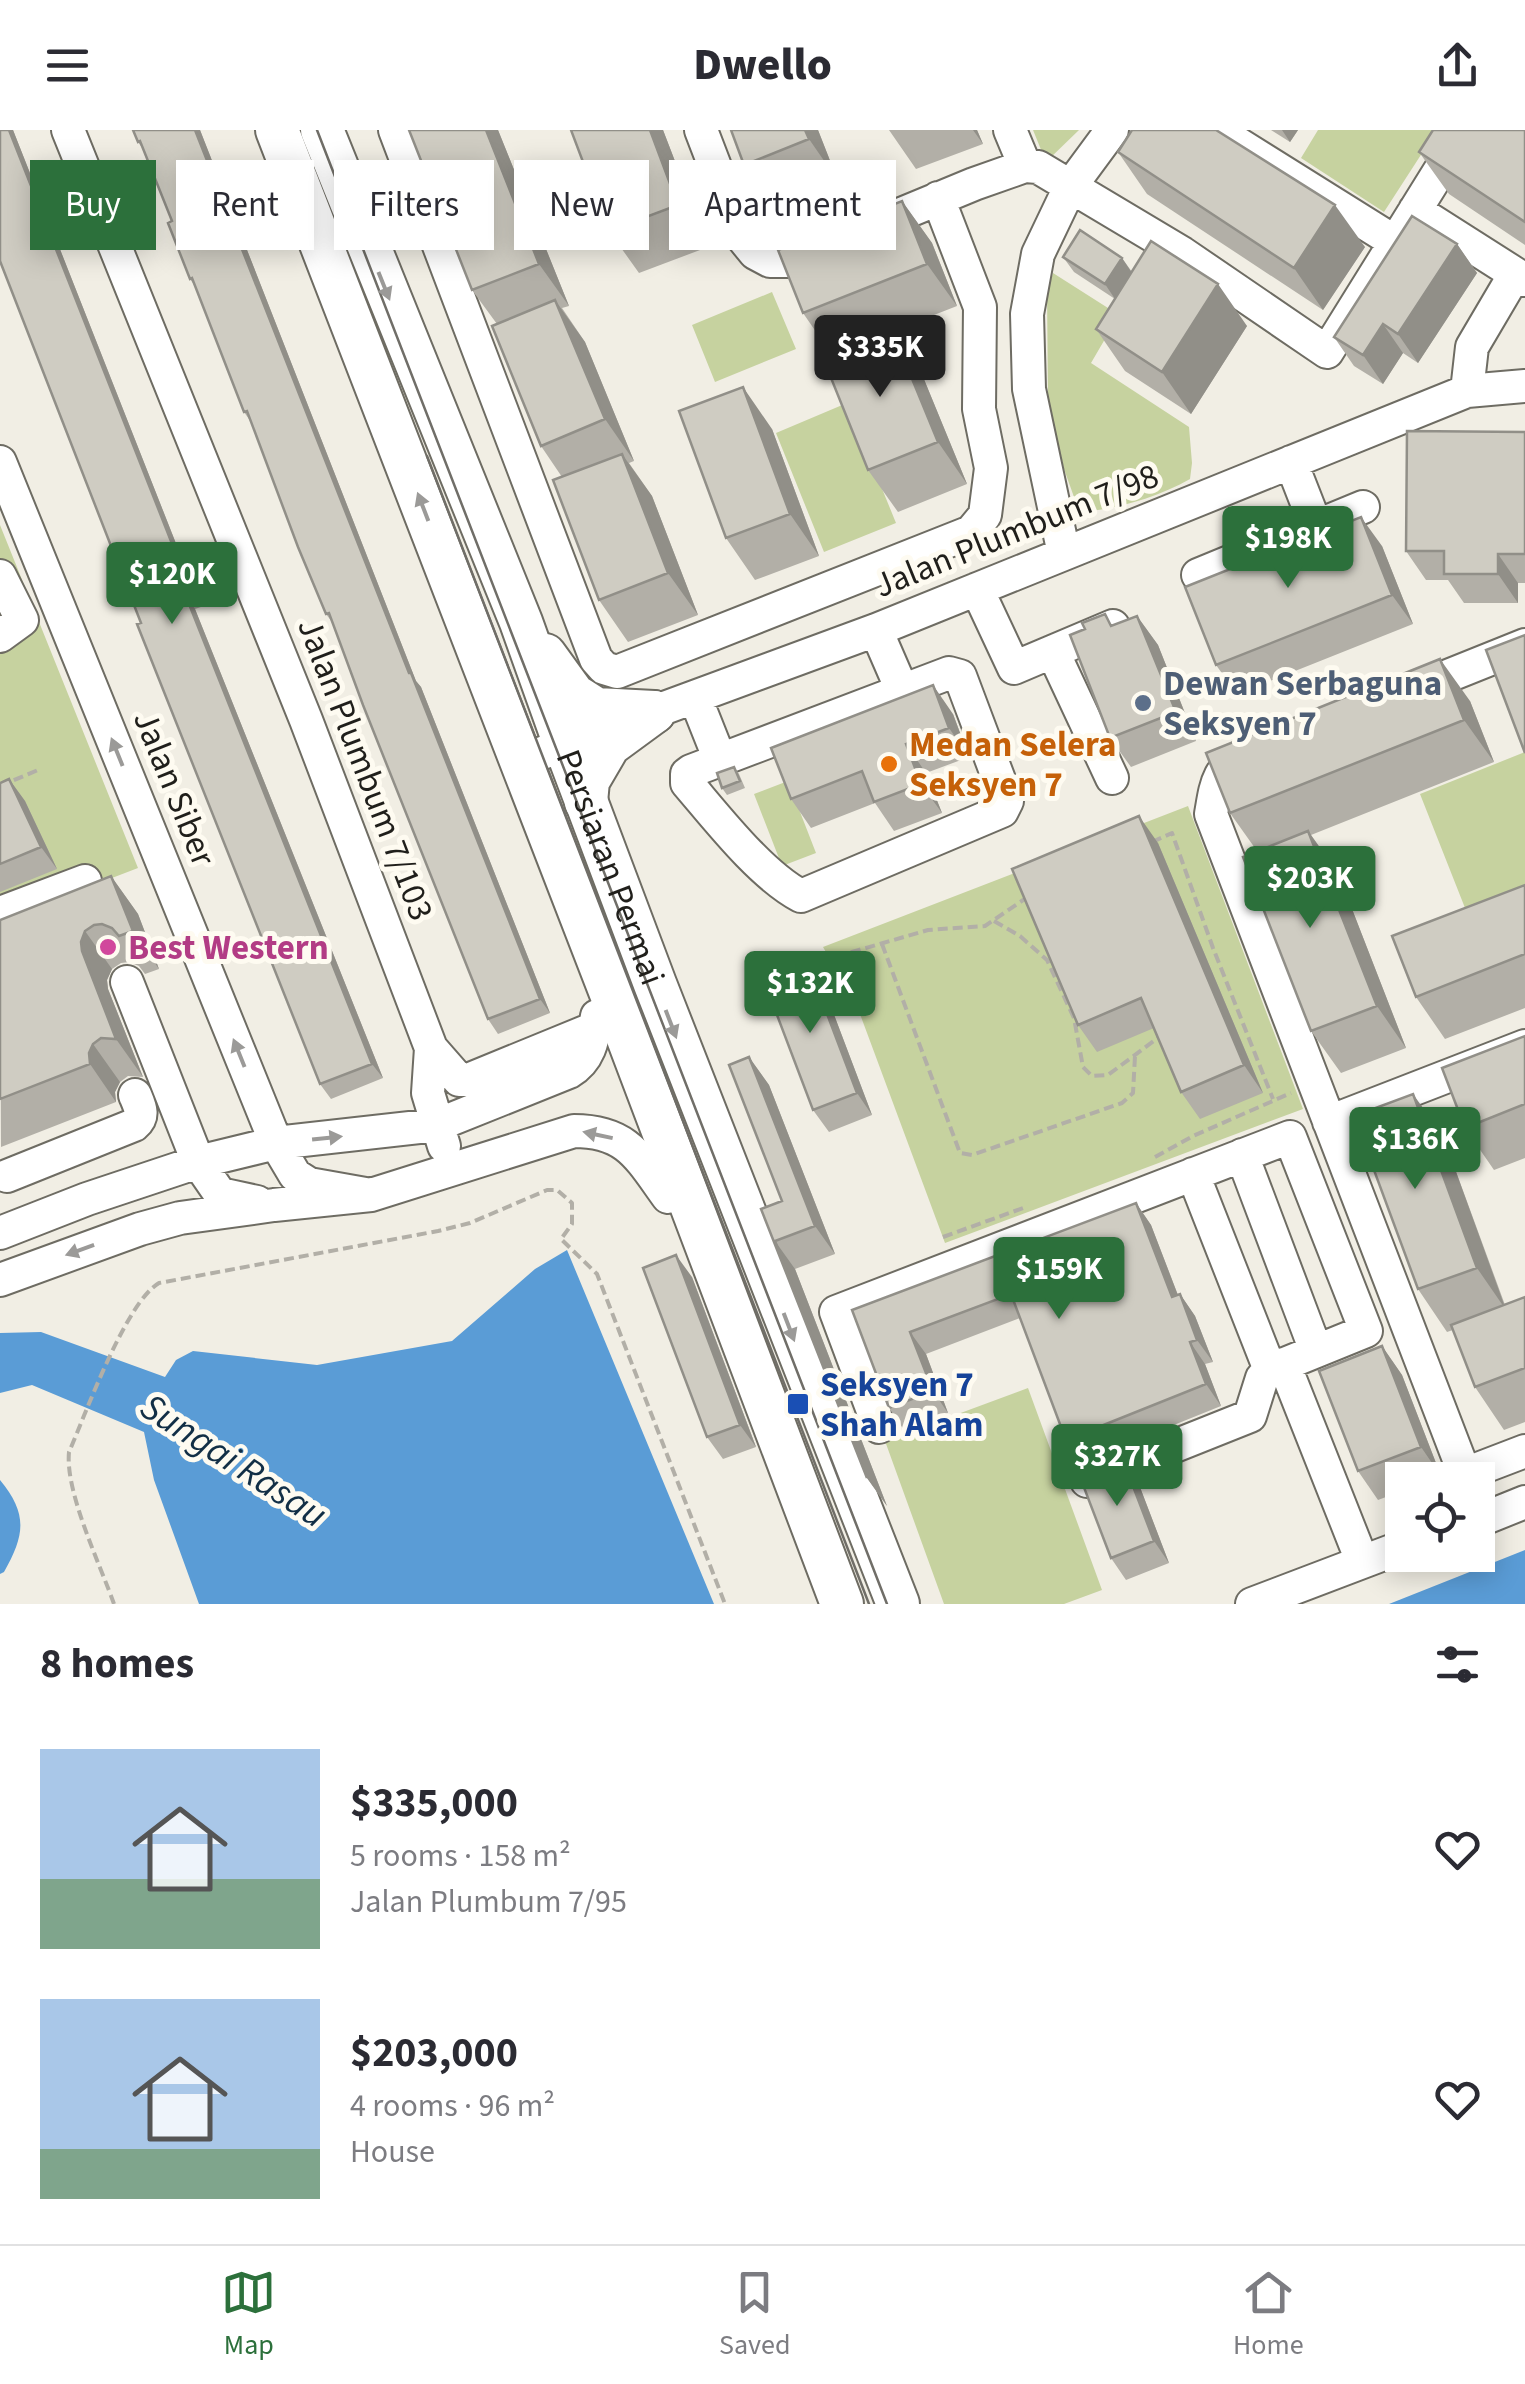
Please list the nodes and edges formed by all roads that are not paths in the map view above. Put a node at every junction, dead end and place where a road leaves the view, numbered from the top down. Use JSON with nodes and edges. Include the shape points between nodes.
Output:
{"nodes":[{"id":1,"x":68,"y":130,"type":"edge"},
{"id":2,"x":277,"y":130,"type":"edge"},
{"id":3,"x":322,"y":130,"type":"edge"},
{"id":4,"x":396,"y":130,"type":"edge"},
{"id":5,"x":701,"y":130,"type":"edge"},
{"id":6,"x":1010,"y":130,"type":"edge"},
{"id":7,"x":1112,"y":130,"type":"edge"},
{"id":8,"x":1216,"y":130,"type":"edge"},
{"id":9,"x":1465,"y":130,"type":"edge"},
{"id":10,"x":1025,"y":166,"type":"junction"},
{"id":11,"x":1070,"y":187,"type":"junction"},
{"id":12,"x":938,"y":198,"type":"junction"},
{"id":13,"x":1415,"y":210,"type":"junction"},
{"id":14,"x":1395,"y":242,"type":"junction"},
{"id":15,"x":1520,"y":277,"type":"edge"},
{"id":16,"x":1525,"y":386,"type":"edge"},
{"id":17,"x":1467,"y":391,"type":"junction"},
{"id":18,"x":0,"y":462,"type":"edge"},
{"id":19,"x":1292,"y":462,"type":"junction"},
{"id":20,"x":8,"y":503,"type":"edge"},
{"id":21,"x":1363,"y":507,"type":"dead end"},
{"id":22,"x":1316,"y":526,"type":"junction"},
{"id":23,"x":1064,"y":554,"type":"junction"},
{"id":24,"x":1198,"y":575,"type":"dead end"},
{"id":25,"x":0,"y":576,"type":"edge"},
{"id":26,"x":451,"y":579,"type":"junction"},
{"id":27,"x":976,"y":589,"type":"junction"},
{"id":28,"x":1128,"y":620,"type":"edge"},
{"id":29,"x":521,"y":622,"type":"junction"},
{"id":30,"x":11,"y":628,"type":"edge"},
{"id":31,"x":876,"y":630,"type":"junction"},
{"id":32,"x":1525,"y":646,"type":"edge"},
{"id":33,"x":1053,"y":652,"type":"junction"},
{"id":34,"x":902,"y":690,"type":"junction"},
{"id":35,"x":694,"y":697,"type":"junction"},
{"id":36,"x":1378,"y":704,"type":"edge"},
{"id":37,"x":654,"y":712,"type":"junction"},
{"id":38,"x":1267,"y":747,"type":"edge"},
{"id":39,"x":551,"y":750,"type":"junction"},
{"id":40,"x":720,"y":760,"type":"junction"},
{"id":41,"x":1112,"y":778,"type":"dead end"},
{"id":42,"x":586,"y":802,"type":"junction"},
{"id":43,"x":85,"y":880,"type":"dead end"},
{"id":44,"x":0,"y":913,"type":"edge"},
{"id":45,"x":127,"y":982,"type":"dead end"},
{"id":46,"x":602,"y":1008,"type":"junction"},
{"id":47,"x":1525,"y":1046,"type":"edge"},
{"id":48,"x":431,"y":1048,"type":"junction"},
{"id":49,"x":135,"y":1095,"type":"dead end"},
{"id":50,"x":1328,"y":1122,"type":"junction"},
{"id":51,"x":437,"y":1124,"type":"junction"},
{"id":52,"x":276,"y":1143,"type":"junction"},
{"id":53,"x":67,"y":1152,"type":"junction"},
{"id":54,"x":1242,"y":1155,"type":"junction"},
{"id":55,"x":198,"y":1162,"type":"junction"},
{"id":56,"x":452,"y":1171,"type":"junction"},
{"id":57,"x":1194,"y":1174,"type":"junction"},
{"id":58,"x":7,"y":1176,"type":"dead end"},
{"id":59,"x":371,"y":1195,"type":"junction"},
{"id":60,"x":668,"y":1197,"type":"junction"},
{"id":61,"x":87,"y":1198,"type":"junction"},
{"id":62,"x":274,"y":1205,"type":"junction"},
{"id":63,"x":140,"y":1229,"type":"junction"},
{"id":64,"x":0,"y":1233,"type":"edge"},
{"id":65,"x":3,"y":1270,"type":"edge"},
{"id":66,"x":1416,"y":1348,"type":"junction"},
{"id":67,"x":1316,"y":1351,"type":"junction"},
{"id":68,"x":1382,"y":1362,"type":"edge"},
{"id":69,"x":1277,"y":1367,"type":"junction"},
{"id":70,"x":1330,"y":1382,"type":"edge"},
{"id":71,"x":1296,"y":1396,"type":"junction"},
{"id":72,"x":879,"y":1427,"type":"dead end"},
{"id":73,"x":1525,"y":1451,"type":"edge"},
{"id":74,"x":1460,"y":1462,"type":"edge"},
{"id":75,"x":1495,"y":1464,"type":"edge"},
{"id":76,"x":1088,"y":1481,"type":"edge"},
{"id":77,"x":1525,"y":1502,"type":"edge"},
{"id":78,"x":1495,"y":1511,"type":"edge"},
{"id":79,"x":1385,"y":1553,"type":"edge"},
{"id":80,"x":1362,"y":1561,"type":"junction"},
{"id":81,"x":822,"y":1604,"type":"edge"},
{"id":82,"x":842,"y":1604,"type":"edge"},
{"id":83,"x":898,"y":1604,"type":"edge"},
{"id":84,"x":1252,"y":1604,"type":"edge"}],
"edges":[{"from":1,"to":48,"type":"street","name":"Jalan Plumbum 7/103"},
{"from":26,"to":2,"type":"main road","name":"Persiaran Permai","one_way":true},
{"from":3,"to":29,"type":"main road","name":"Persiaran Permai","one_way":true},
{"from":4,"to":12,"type":"street","via":[[596,660],[617,672],[970,532],[985,515],[991,468],[979,410],[980,307]]},
{"from":5,"to":12,"type":"street","via":[[742,237],[770,260],[806,256]]},
{"from":6,"to":10,"type":"street"},
{"from":7,"to":11,"type":"street"},
{"from":8,"to":14,"type":"street"},
{"from":9,"to":13,"type":"street"},
{"from":10,"to":11,"type":"street"},
{"from":10,"to":12,"type":"street"},
{"from":11,"to":14,"type":"street","via":[[1327,352]]},
{"from":11,"to":23,"type":"street","via":[[1038,254],[1027,314],[1029,389]]},
{"from":13,"to":14,"type":"street"},
{"from":13,"to":15,"type":"street"},
{"from":15,"to":17,"type":"street","via":[[1472,346]]},
{"from":16,"to":17,"type":"street","name":"Jalan Plumbum 7/98"},
{"from":17,"to":19,"type":"street","name":"Jalan Plumbum 7/98"},
{"from":18,"to":20,"type":"street","name":"Jalan Siber"},
{"from":19,"to":22,"type":"street"},
{"from":19,"to":23,"type":"street","name":"Jalan Plumbum 7/98"},
{"from":52,"to":20,"type":"street","name":"Jalan Siber","one_way":true},
{"from":21,"to":22,"type":"street"},
{"from":22,"to":24,"type":"street"},
{"from":23,"to":27,"type":"street","name":"Jalan Plumbum 7/98"},
{"from":25,"to":30,"type":"street"},
{"from":26,"to":39,"type":"main road","via":[[483,616]]},
{"from":26,"to":46,"type":"main road","name":"Persiaran Permai","via":[[578,907]]},
{"from":27,"to":31,"type":"street","name":"Jalan Plumbum 7/98"},
{"from":27,"to":33,"type":"street","via":[[1014,668]]},
{"from":28,"to":33,"type":"street"},
{"from":29,"to":37,"type":"main road","via":[[574,695],[596,708]]},
{"from":29,"to":39,"type":"main road","name":"Persiaran Permai"},
{"from":31,"to":34,"type":"street"},
{"from":31,"to":35,"type":"street","name":"Jalan Plumbum 7/98"},
{"from":32,"to":36,"type":"street"},
{"from":33,"to":41,"type":"street"},
{"from":34,"to":40,"type":"street"},
{"from":34,"to":40,"type":"street","via":[[949,673],[960,676],[1007,801],[1002,812],[801,896],[782,886],[687,783],[691,771]]},
{"from":35,"to":37,"type":"street","name":"Jalan Plumbum 7/98"},
{"from":35,"to":40,"type":"street"},
{"from":37,"to":39,"type":"street","name":"Jalan Plumbum 7/98"},
{"from":37,"to":42,"type":"main road","via":[[610,745],[588,782]]},
{"from":38,"to":50,"type":"street","via":[[1230,762],[1217,783],[1211,814]]},
{"from":39,"to":42,"type":"main road","name":"Persiaran Permai"},
{"from":39,"to":46,"type":"main road","via":[[594,905]]},
{"from":42,"to":83,"type":"main road","name":"Persiaran Permai","one_way":true},
{"from":43,"to":44,"type":"street"},
{"from":45,"to":55,"type":"street"},
{"from":46,"to":48,"type":"street","via":[[468,1080],[459,1080]]},
{"from":46,"to":51,"type":"street","via":[[579,1066]]},
{"from":46,"to":60,"type":"main road"},
{"from":46,"to":82,"type":"main road","name":"Persiaran Permai"},
{"from":47,"to":50,"type":"street"},
{"from":48,"to":51,"type":"street","via":[[428,1092]]},
{"from":49,"to":53,"type":"street","via":[[140,1120]]},
{"from":50,"to":66,"type":"street"},
{"from":52,"to":51,"type":"street","one_way":true},
{"from":51,"to":56,"type":"street"},
{"from":52,"to":55,"type":"street"},
{"from":52,"to":59,"type":"street","name":"Jalan Siber","via":[[295,1176]]},
{"from":53,"to":58,"type":"street"},
{"from":53,"to":61,"type":"street"},
{"from":54,"to":57,"type":"street"},
{"from":54,"to":67,"type":"street"},
{"from":54,"to":67,"type":"street","via":[[1290,1137],[1366,1331]]},
{"from":55,"to":61,"type":"street"},
{"from":55,"to":62,"type":"street","via":[[220,1194]]},
{"from":55,"to":63,"type":"street","via":[[184,1196]]},
{"from":56,"to":59,"type":"street"},
{"from":60,"to":56,"type":"street","one_way":true,"via":[[626,1144],[591,1131]]},
{"from":57,"to":69,"type":"street"},
{"from":57,"to":72,"type":"street","via":[[836,1312]]},
{"from":59,"to":62,"type":"street"},
{"from":60,"to":81,"type":"main road"},
{"from":61,"to":64,"type":"street"},
{"from":62,"to":63,"type":"street"},
{"from":63,"to":65,"type":"street","one_way":true},
{"from":66,"to":68,"type":"street"},
{"from":66,"to":74,"type":"street"},
{"from":67,"to":69,"type":"street"},
{"from":69,"to":71,"type":"street"},
{"from":69,"to":76,"type":"street","via":[[1262,1378],[1250,1416]]},
{"from":70,"to":71,"type":"street"},
{"from":71,"to":80,"type":"street"},
{"from":73,"to":75,"type":"street"},
{"from":77,"to":78,"type":"street"},
{"from":79,"to":80,"type":"street"},
{"from":80,"to":84,"type":"street"}]}
